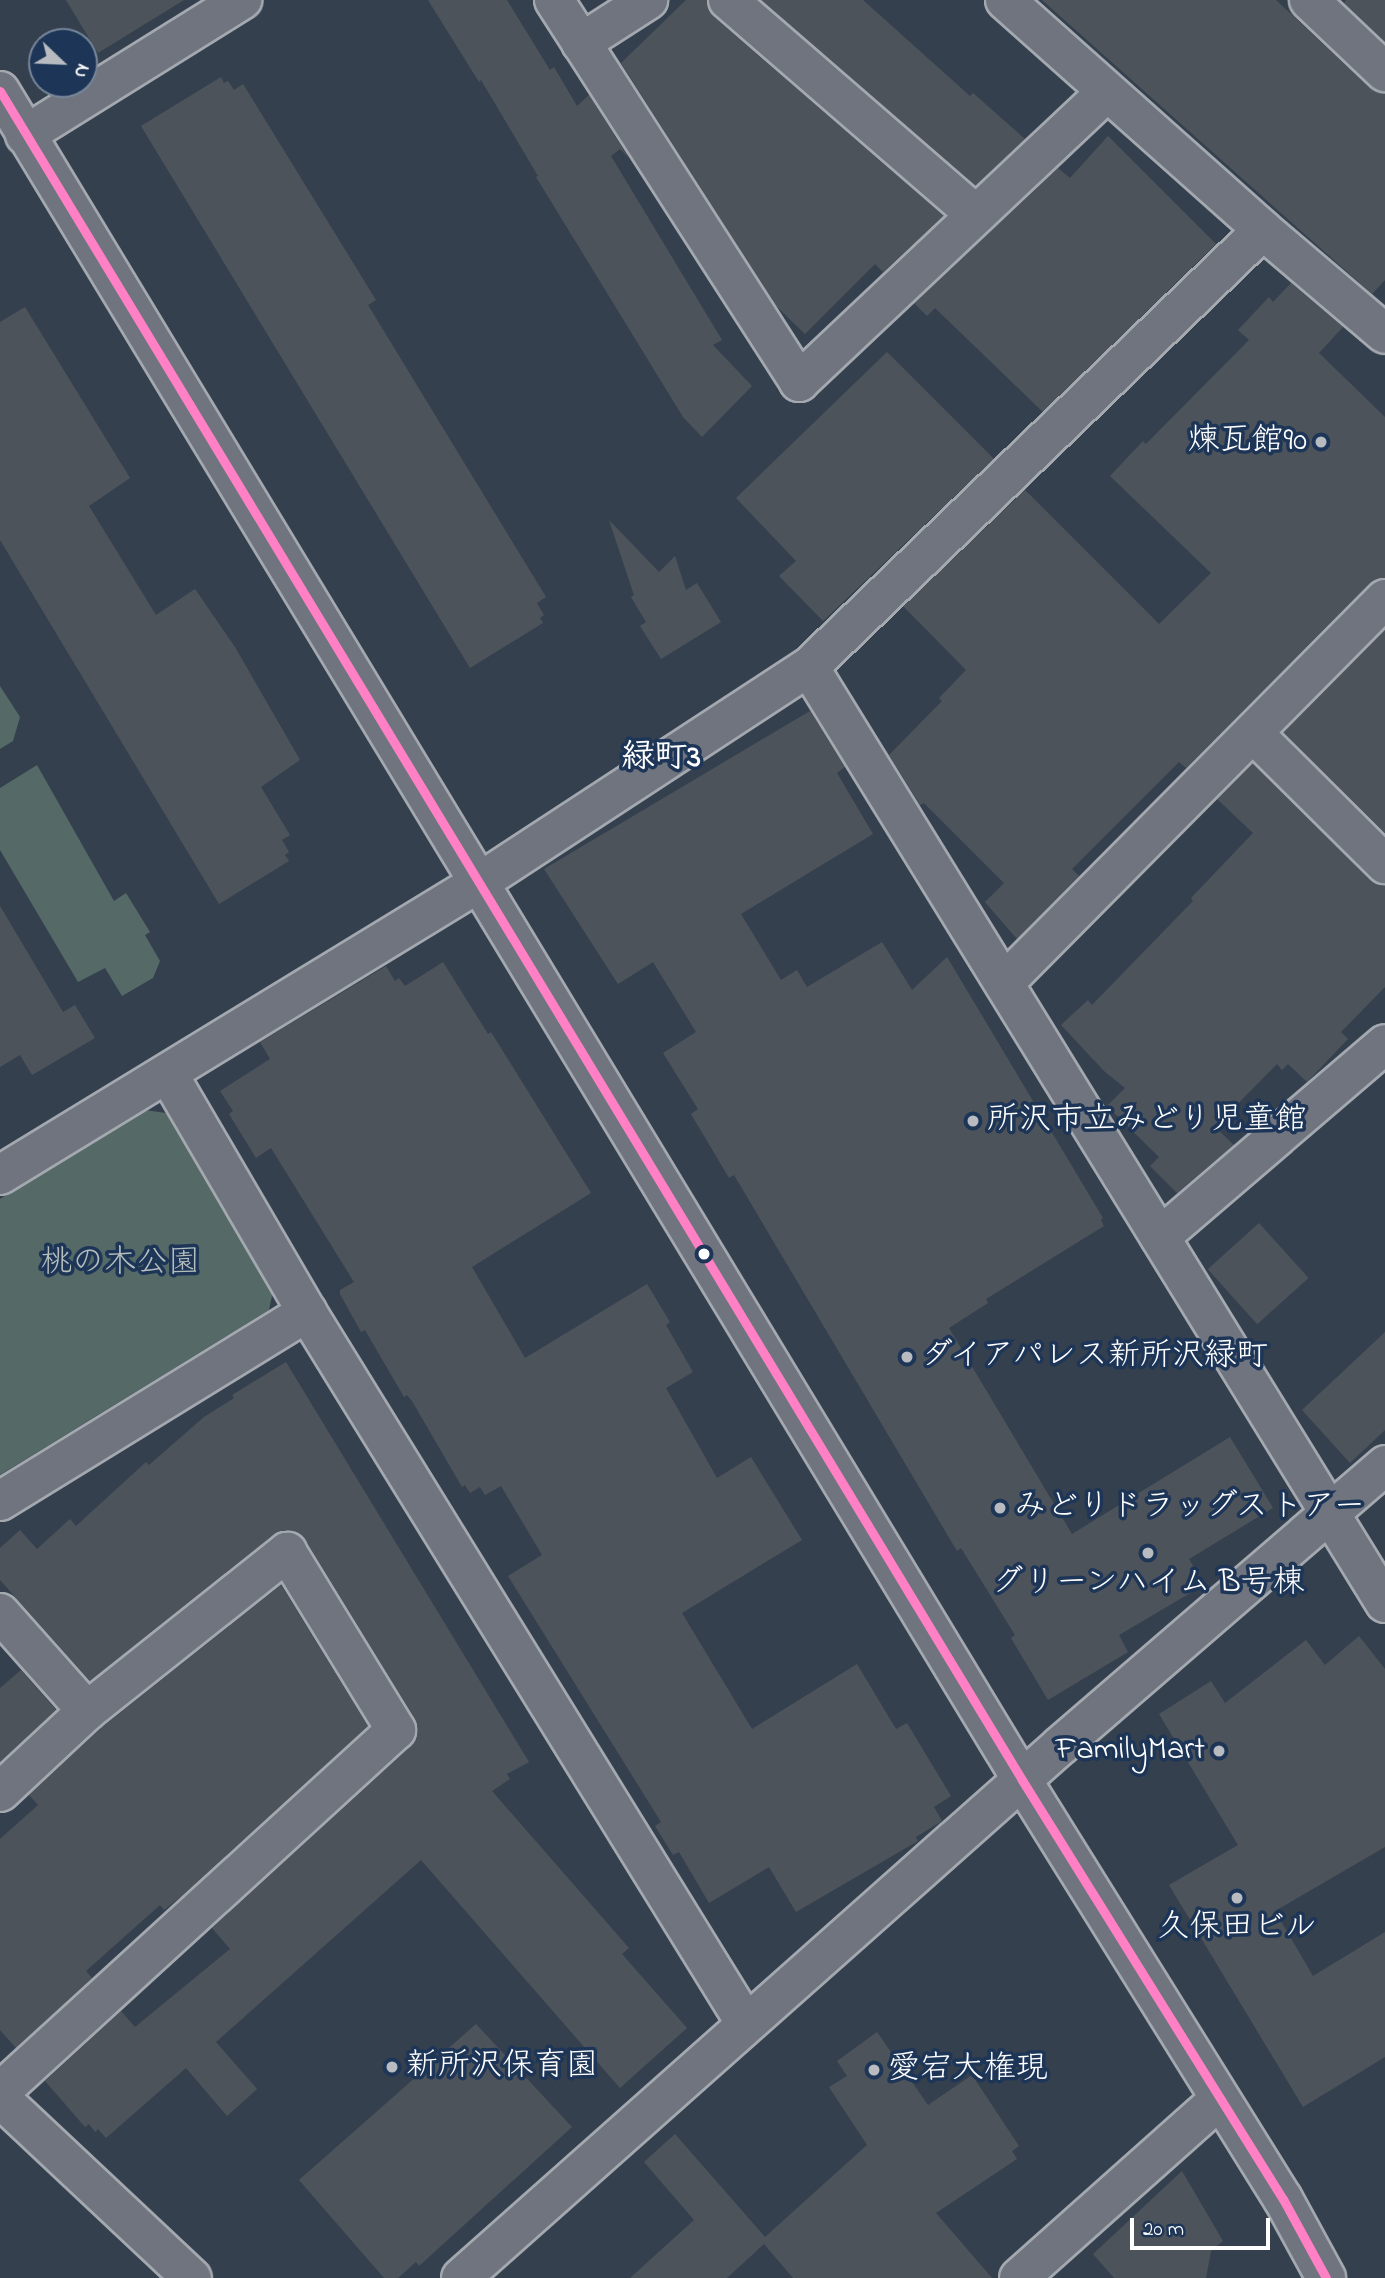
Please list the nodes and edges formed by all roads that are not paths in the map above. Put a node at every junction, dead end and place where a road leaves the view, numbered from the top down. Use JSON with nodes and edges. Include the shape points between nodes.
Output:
{"nodes":[{"id":1,"x":554,"y":0,"type":"edge"},
{"id":2,"x":648,"y":0,"type":"edge"},
{"id":3,"x":728,"y":0,"type":"edge"},
{"id":4,"x":1005,"y":0,"type":"edge"},
{"id":5,"x":1309,"y":0,"type":"edge"},
{"id":6,"x":257,"y":1,"type":"edge"},
{"id":7,"x":581,"y":43,"type":"junction"},
{"id":8,"x":1385,"y":72,"type":"edge"},
{"id":9,"x":0,"y":91,"type":"edge"},
{"id":10,"x":1107,"y":92,"type":"junction"},
{"id":11,"x":15,"y":134,"type":"edge"},
{"id":12,"x":976,"y":215,"type":"junction"},
{"id":13,"x":1263,"y":230,"type":"junction"},
{"id":14,"x":1385,"y":334,"type":"edge"},
{"id":15,"x":1385,"y":599,"type":"edge"},
{"id":16,"x":802,"y":666,"type":"junction"},
{"id":17,"x":1254,"y":734,"type":"junction"},
{"id":18,"x":1385,"y":864,"type":"edge"},
{"id":19,"x":480,"y":882,"type":"junction"},
{"id":20,"x":1004,"y":982,"type":"junction"},
{"id":21,"x":1385,"y":1044,"type":"edge"},
{"id":22,"x":168,"y":1074,"type":"junction"},
{"id":23,"x":0,"y":1175,"type":"edge"},
{"id":24,"x":1160,"y":1237,"type":"junction"},
{"id":25,"x":307,"y":1312,"type":"junction"},
{"id":26,"x":1385,"y":1465,"type":"edge"},
{"id":27,"x":0,"y":1501,"type":"edge"},
{"id":28,"x":1331,"y":1514,"type":"junction"},
{"id":29,"x":1385,"y":1603,"type":"edge"},
{"id":30,"x":0,"y":1613,"type":"edge"},
{"id":31,"x":88,"y":1711,"type":"junction"},
{"id":32,"x":1022,"y":1780,"type":"junction"},
{"id":33,"x":0,"y":1792,"type":"edge"},
{"id":34,"x":746,"y":2024,"type":"junction"},
{"id":35,"x":0,"y":2095,"type":"edge"},
{"id":36,"x":1219,"y":2100,"type":"junction"},
{"id":37,"x":192,"y":2278,"type":"edge"},
{"id":38,"x":460,"y":2278,"type":"edge"},
{"id":39,"x":1019,"y":2278,"type":"edge"},
{"id":40,"x":1326,"y":2278,"type":"edge"}],
"edges":[{"from":1,"to":7,"type":"street"},
{"from":2,"to":7,"type":"street"},
{"from":3,"to":12,"type":"street"},
{"from":4,"to":10,"type":"street"},
{"from":5,"to":8,"type":"street"},
{"from":6,"to":11,"type":"street"},
{"from":7,"to":12,"type":"street","via":[[799,382]]},
{"from":9,"to":11,"type":"street"},
{"from":10,"to":12,"type":"street"},
{"from":10,"to":13,"type":"street"},
{"from":11,"to":19,"type":"street"},
{"from":13,"to":14,"type":"street"},
{"from":13,"to":16,"type":"street"},
{"from":15,"to":17,"type":"street"},
{"from":16,"to":19,"type":"street"},
{"from":16,"to":20,"type":"street"},
{"from":17,"to":18,"type":"street"},
{"from":17,"to":20,"type":"street"},
{"from":19,"to":22,"type":"street"},
{"from":19,"to":32,"type":"street"},
{"from":20,"to":24,"type":"street"},
{"from":21,"to":24,"type":"street"},
{"from":22,"to":23,"type":"street"},
{"from":22,"to":25,"type":"street"},
{"from":24,"to":28,"type":"street"},
{"from":25,"to":27,"type":"street"},
{"from":25,"to":34,"type":"street"},
{"from":26,"to":28,"type":"street"},
{"from":28,"to":29,"type":"street"},
{"from":28,"to":32,"type":"street"},
{"from":30,"to":31,"type":"street"},
{"from":31,"to":33,"type":"street"},
{"from":31,"to":35,"type":"street","via":[[287,1552],[396,1730]]},
{"from":32,"to":34,"type":"street"},
{"from":32,"to":36,"type":"street"},
{"from":34,"to":38,"type":"street"},
{"from":35,"to":37,"type":"street"},
{"from":36,"to":39,"type":"street"},
{"from":36,"to":40,"type":"street","via":[[1283,2199]]}]}
